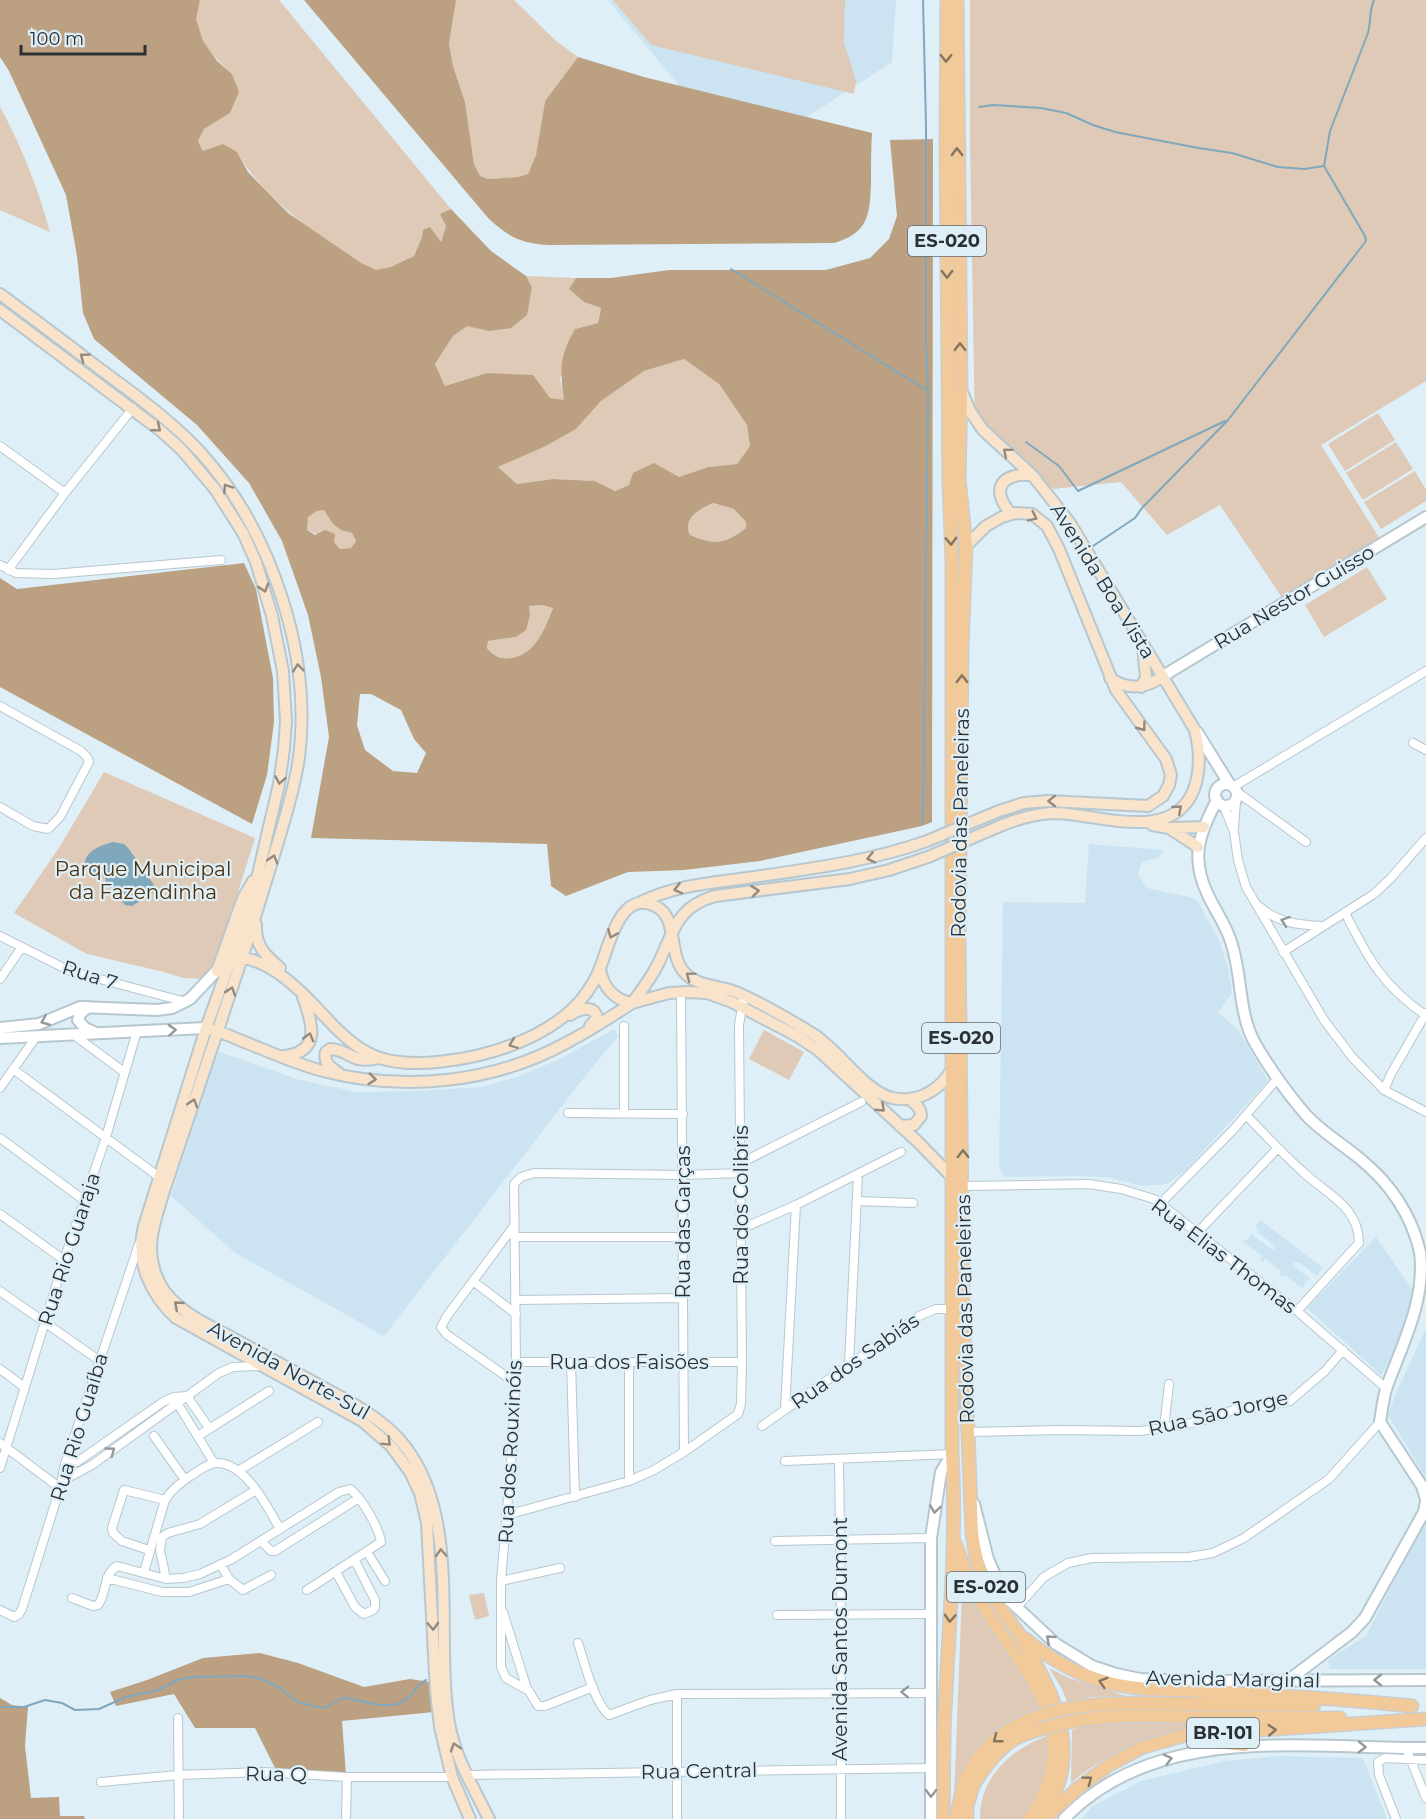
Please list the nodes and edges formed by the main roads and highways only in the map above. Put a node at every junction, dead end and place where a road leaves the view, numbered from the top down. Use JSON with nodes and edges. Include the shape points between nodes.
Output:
{"nodes":[{"id":1,"x":946,"y":0,"type":"edge"},
{"id":2,"x":957,"y":0,"type":"edge"},
{"id":3,"x":0,"y":294,"type":"edge"},
{"id":4,"x":0,"y":310,"type":"edge"},
{"id":5,"x":960,"y":389,"type":"junction"},
{"id":6,"x":1033,"y":476,"type":"junction"},
{"id":7,"x":1011,"y":514,"type":"junction"},
{"id":8,"x":966,"y":546,"type":"junction"},
{"id":9,"x":1143,"y":644,"type":"junction"},
{"id":10,"x":1162,"y":676,"type":"junction"},
{"id":11,"x":1110,"y":678,"type":"junction"},
{"id":12,"x":1141,"y":687,"type":"junction"},
{"id":13,"x":1104,"y":818,"type":"junction"},
{"id":14,"x":1203,"y":827,"type":"road end"},
{"id":15,"x":1169,"y":828,"type":"junction"},
{"id":16,"x":1198,"y":847,"type":"road end"},
{"id":17,"x":258,"y":873,"type":"junction"},
{"id":18,"x":634,"y":905,"type":"junction"},
{"id":19,"x":256,"y":915,"type":"junction"},
{"id":20,"x":671,"y":933,"type":"junction"},
{"id":21,"x":237,"y":956,"type":"junction"},
{"id":22,"x":600,"y":969,"type":"junction"},
{"id":23,"x":217,"y":971,"type":"road end"},
{"id":24,"x":291,"y":983,"type":"junction"},
{"id":25,"x":301,"y":992,"type":"junction"},
{"id":26,"x":743,"y":1002,"type":"junction"},
{"id":27,"x":632,"y":1003,"type":"junction"},
{"id":28,"x":555,"y":1023,"type":"junction"},
{"id":29,"x":211,"y":1030,"type":"junction"},
{"id":30,"x":566,"y":1044,"type":"junction"},
{"id":31,"x":280,"y":1056,"type":"junction"},
{"id":32,"x":380,"y":1058,"type":"junction"},
{"id":33,"x":951,"y":1071,"type":"junction"},
{"id":34,"x":344,"y":1076,"type":"junction"},
{"id":35,"x":909,"y":1099,"type":"junction"},
{"id":36,"x":900,"y":1126,"type":"junction"},
{"id":37,"x":951,"y":1176,"type":"junction"},
{"id":38,"x":956,"y":1300,"type":"junction"},
{"id":39,"x":954,"y":1539,"type":"junction"},
{"id":40,"x":1018,"y":1633,"type":"junction"},
{"id":41,"x":1412,"y":1706,"type":"junction"},
{"id":42,"x":1426,"y":1706,"type":"edge"},
{"id":43,"x":1426,"y":1719,"type":"edge"},
{"id":44,"x":1174,"y":1738,"type":"junction"},
{"id":45,"x":1244,"y":1745,"type":"road end"},
{"id":46,"x":968,"y":1784,"type":"junction"},
{"id":47,"x":470,"y":1819,"type":"edge"},
{"id":48,"x":489,"y":1819,"type":"edge"},
{"id":49,"x":943,"y":1819,"type":"edge"},
{"id":50,"x":956,"y":1819,"type":"edge"},
{"id":51,"x":967,"y":1819,"type":"edge"},
{"id":52,"x":1029,"y":1819,"type":"edge"},
{"id":53,"x":1043,"y":1819,"type":"edge"}],
"edges":[{"from":1,"to":33,"type":"main road","name":"Rodovia das Paneleiras","number":"ES-020","one_way":true},
{"from":5,"to":2,"type":"main road","name":"Rodovia das Paneleiras","number":"ES-020","one_way":true},
{"from":19,"to":3,"type":"main road","one_way":true,"via":[[290,800],[300,741],[297,658],[291,630],[257,536],[200,453],[157,413]]},
{"from":4,"to":17,"type":"main road","one_way":true,"via":[[133,408],[181,449],[215,489],[243,533],[270,606],[283,671],[286,721],[279,784]]},
{"from":6,"to":5,"type":"main road","name":"Avenida Boa Vista","one_way":true,"via":[[983,430]]},
{"from":5,"to":8,"type":"main road","name":"Rodovia das Paneleiras","number":"ES-020","via":[[959,479]]},
{"from":6,"to":7,"type":"main road","via":[[1019,474],[1002,485],[1001,497]]},
{"from":6,"to":9,"type":"main road","name":"Avenida Boa Vista","via":[[1070,523]]},
{"from":7,"to":8,"type":"main road","via":[[986,526]]},
{"from":7,"to":11,"type":"main road","name":"Avenida Boa Vista","one_way":true,"via":[[1032,514],[1050,531]]},
{"from":38,"to":8,"type":"main road","name":"Rodovia das Paneleiras","number":"ES-020","one_way":true,"via":[[963,1186],[959,938]]},
{"from":9,"to":10,"type":"main road","name":"Avenida Boa Vista"},
{"from":9,"to":12,"type":"main road","via":[[1146,678]]},
{"from":10,"to":12,"type":"main road"},
{"from":13,"to":10,"type":"main road","name":"Avenida Boa Vista","one_way":true,"via":[[1152,822],[1166,819],[1191,795],[1199,759],[1195,730]]},
{"from":11,"to":12,"type":"main road"},
{"from":11,"to":18,"type":"main road","name":"Avenida Boa Vista","one_way":true,"bridge":true,"via":[[1168,764],[1170,780],[1163,796],[1154,803],[1142,807],[1048,801],[1024,804],[892,853],[851,863],[676,889]]},
{"from":13,"to":15,"type":"main road"},
{"from":20,"to":13,"type":"main road","one_way":true,"bridge":true,"via":[[685,912],[709,898],[889,870],[1021,818],[1061,813]]},
{"from":14,"to":15,"type":"main road"},
{"from":15,"to":16,"type":"main road"},
{"from":17,"to":21,"type":"main road"},
{"from":17,"to":23,"type":"main road","via":[[243,898]]},
{"from":18,"to":20,"type":"main road","via":[[645,903],[660,909],[667,917]]},
{"from":18,"to":22,"type":"main road","one_way":true,"via":[[618,921]]},
{"from":19,"to":21,"type":"main road"},
{"from":19,"to":24,"type":"main road","via":[[260,947]]},
{"from":26,"to":20,"type":"main road","one_way":true,"via":[[725,989],[687,975],[678,962]]},
{"from":20,"to":27,"type":"main road"},
{"from":21,"to":24,"type":"main road","via":[[269,967]]},
{"from":21,"to":29,"type":"main road"},
{"from":22,"to":27,"type":"main road","via":[[610,992]]},
{"from":22,"to":28,"type":"main road","via":[[579,1002]]},
{"from":24,"to":25,"type":"main road"},
{"from":31,"to":25,"type":"main road","one_way":true,"via":[[297,1054],[311,1038],[311,1021]]},
{"from":25,"to":32,"type":"main road","via":[[347,1039]]},
{"from":26,"to":27,"type":"main road","via":[[681,992]]},
{"from":26,"to":35,"type":"main road","via":[[820,1039],[874,1090]]},
{"from":26,"to":36,"type":"main road","one_way":true,"via":[[812,1045]]},
{"from":27,"to":30,"type":"main road"},
{"from":28,"to":30,"type":"main road","via":[[587,1009],[597,1015],[594,1023]]},
{"from":28,"to":32,"type":"main road","one_way":true,"via":[[512,1045],[467,1058],[408,1062]]},
{"from":29,"to":31,"type":"main road"},
{"from":29,"to":47,"type":"main road","name":"Avenida Norte-Sul","one_way":true,"via":[[141,1237],[145,1272],[167,1310],[187,1326],[375,1431],[399,1456],[416,1483],[427,1523],[442,1743]]},
{"from":48,"to":29,"type":"main road","name":"Avenida Norte-Sul","one_way":true,"via":[[456,1751],[449,1722],[438,1522],[418,1467],[399,1439],[362,1408],[178,1306],[162,1287],[154,1269],[154,1223]]},
{"from":34,"to":30,"type":"main road","one_way":true,"via":[[392,1082],[454,1080],[512,1066]]},
{"from":31,"to":34,"type":"main road"},
{"from":32,"to":34,"type":"main road","via":[[358,1060],[338,1050],[328,1050],[327,1064]]},
{"from":33,"to":35,"type":"main road","via":[[930,1093]]},
{"from":33,"to":37,"type":"main road","name":"Rodovia das Paneleiras","number":"ES-020"},
{"from":35,"to":36,"type":"main road","via":[[921,1116],[914,1125]]},
{"from":36,"to":37,"type":"main road"},
{"from":37,"to":38,"type":"main road","name":"Rodovia das Paneleiras","number":"ES-020"},
{"from":38,"to":39,"type":"main road","name":"Rodovia das Paneleiras","number":"ES-020"},
{"from":38,"to":40,"type":"main road","name":"Rodovia das Paneleiras","number":"ES-020","via":[[975,1557],[990,1595]]},
{"from":39,"to":49,"type":"main road","name":"Rodovia das Paneleiras","one_way":true},
{"from":39,"to":52,"type":"main road","via":[[980,1601],[1030,1677],[1049,1719],[1054,1746],[1052,1772]]},
{"from":41,"to":40,"type":"main road","one_way":true,"via":[[1114,1686],[1063,1666]]},
{"from":40,"to":53,"type":"main road","via":[[1050,1693],[1062,1731],[1062,1770]]},
{"from":41,"to":42,"type":"main road","number":"BR-101"},
{"from":41,"to":46,"type":"main road","number":"BR-101","one_way":true,"bridge":true,"via":[[1118,1703],[1079,1707],[1044,1714],[990,1743],[970,1768]]},
{"from":44,"to":43,"type":"main road","number":"BR-101","one_way":true},
{"from":43,"to":46,"type":"main road","bridge":true,"via":[[1092,1717],[1018,1737]]},
{"from":44,"to":45,"type":"main road"},
{"from":53,"to":44,"type":"main road","number":"BR-101","one_way":true,"via":[[1109,1765],[1143,1747]]},
{"from":46,"to":50,"type":"main road","number":"BR-101"},
{"from":46,"to":51,"type":"main road"}]}
